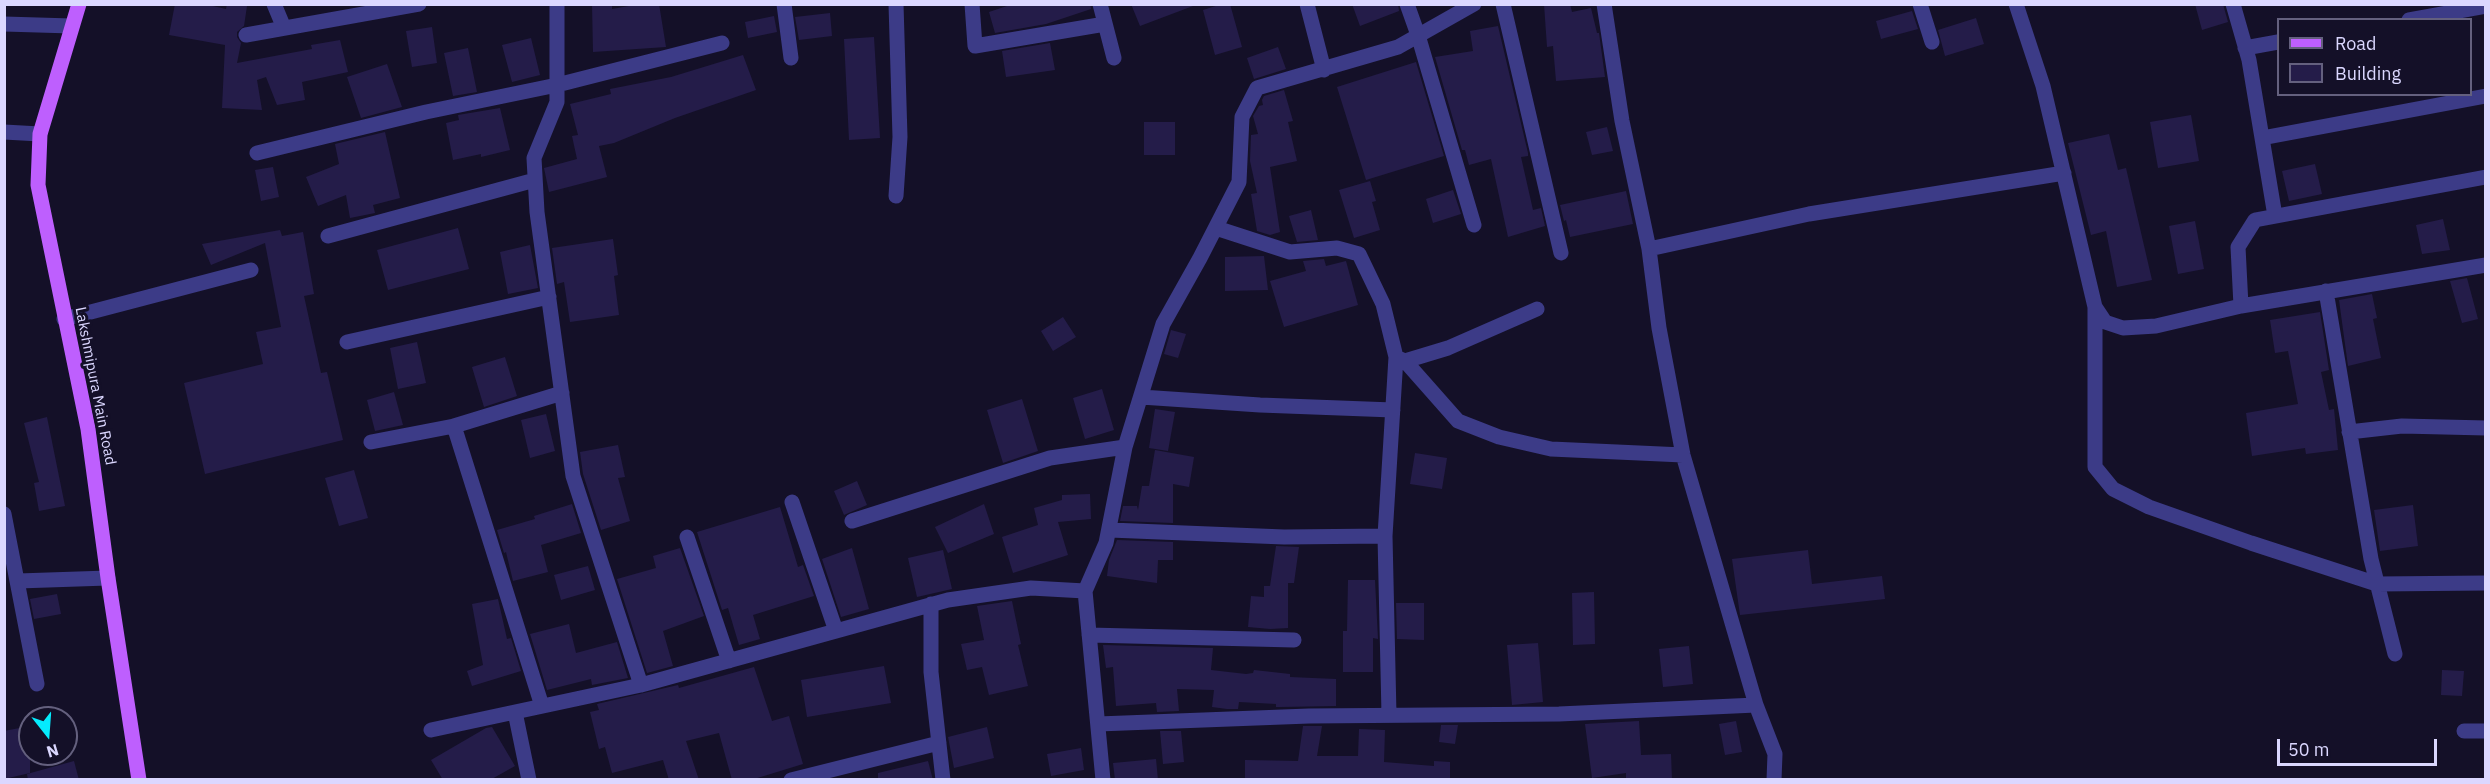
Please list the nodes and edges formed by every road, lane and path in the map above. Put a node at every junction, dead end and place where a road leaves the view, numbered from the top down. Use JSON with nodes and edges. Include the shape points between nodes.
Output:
{"nodes":[{"id":1,"x":79,"y":4,"type":"edge"},
{"id":2,"x":274,"y":4,"type":"edge"},
{"id":3,"x":419,"y":4,"type":"edge"},
{"id":4,"x":557,"y":4,"type":"edge"},
{"id":5,"x":784,"y":4,"type":"edge"},
{"id":6,"x":896,"y":4,"type":"edge"},
{"id":7,"x":972,"y":4,"type":"edge"},
{"id":8,"x":1100,"y":4,"type":"edge"},
{"id":9,"x":1307,"y":4,"type":"edge"},
{"id":10,"x":1407,"y":4,"type":"edge"},
{"id":11,"x":1474,"y":4,"type":"edge"},
{"id":12,"x":1503,"y":4,"type":"edge"},
{"id":13,"x":1604,"y":4,"type":"edge"},
{"id":14,"x":1920,"y":4,"type":"edge"},
{"id":15,"x":2016,"y":4,"type":"edge"},
{"id":16,"x":2233,"y":4,"type":"edge"},
{"id":17,"x":2486,"y":6,"type":"edge"},
{"id":18,"x":2420,"y":18,"type":"edge"},
{"id":19,"x":4,"y":24,"type":"edge"},
{"id":20,"x":1105,"y":24,"type":"junction"},
{"id":21,"x":72,"y":26,"type":"junction"},
{"id":22,"x":284,"y":28,"type":"junction"},
{"id":23,"x":246,"y":35,"type":"dead end"},
{"id":24,"x":1418,"y":35,"type":"junction"},
{"id":25,"x":1932,"y":42,"type":"dead end"},
{"id":26,"x":2277,"y":42,"type":"edge"},
{"id":27,"x":722,"y":43,"type":"dead end"},
{"id":28,"x":2245,"y":48,"type":"junction"},
{"id":29,"x":791,"y":58,"type":"dead end"},
{"id":30,"x":1114,"y":58,"type":"dead end"},
{"id":31,"x":1324,"y":70,"type":"junction"},
{"id":32,"x":557,"y":85,"type":"junction"},
{"id":33,"x":2486,"y":96,"type":"edge"},
{"id":34,"x":4,"y":132,"type":"edge"},
{"id":35,"x":40,"y":134,"type":"junction"},
{"id":36,"x":2262,"y":138,"type":"junction"},
{"id":37,"x":257,"y":153,"type":"dead end"},
{"id":38,"x":2064,"y":173,"type":"junction"},
{"id":39,"x":2486,"y":177,"type":"edge"},
{"id":40,"x":535,"y":180,"type":"junction"},
{"id":41,"x":896,"y":196,"type":"dead end"},
{"id":42,"x":2275,"y":216,"type":"junction"},
{"id":43,"x":1473,"y":225,"type":"dead end"},
{"id":44,"x":1216,"y":228,"type":"junction"},
{"id":45,"x":328,"y":236,"type":"dead end"},
{"id":46,"x":1649,"y":249,"type":"junction"},
{"id":47,"x":1561,"y":253,"type":"dead end"},
{"id":48,"x":2486,"y":265,"type":"edge"},
{"id":49,"x":250,"y":270,"type":"dead end"},
{"id":50,"x":2326,"y":291,"type":"junction"},
{"id":51,"x":549,"y":297,"type":"junction"},
{"id":52,"x":2241,"y":306,"type":"junction"},
{"id":53,"x":2095,"y":307,"type":"junction"},
{"id":54,"x":1537,"y":309,"type":"dead end"},
{"id":55,"x":64,"y":319,"type":"junction"},
{"id":56,"x":347,"y":342,"type":"dead end"},
{"id":57,"x":1401,"y":359,"type":"junction"},
{"id":58,"x":562,"y":393,"type":"junction"},
{"id":59,"x":1140,"y":397,"type":"junction"},
{"id":60,"x":1393,"y":410,"type":"junction"},
{"id":61,"x":454,"y":426,"type":"junction"},
{"id":62,"x":2486,"y":428,"type":"edge"},
{"id":63,"x":2349,"y":432,"type":"junction"},
{"id":64,"x":371,"y":442,"type":"dead end"},
{"id":65,"x":1125,"y":447,"type":"junction"},
{"id":66,"x":1683,"y":455,"type":"junction"},
{"id":67,"x":792,"y":502,"type":"dead end"},
{"id":68,"x":4,"y":514,"type":"edge"},
{"id":69,"x":852,"y":521,"type":"dead end"},
{"id":70,"x":1110,"y":530,"type":"junction"},
{"id":71,"x":1385,"y":536,"type":"junction"},
{"id":72,"x":687,"y":537,"type":"dead end"},
{"id":73,"x":108,"y":578,"type":"junction"},
{"id":74,"x":18,"y":581,"type":"junction"},
{"id":75,"x":2486,"y":583,"type":"edge"},
{"id":76,"x":2377,"y":584,"type":"junction"},
{"id":77,"x":1085,"y":591,"type":"junction"},
{"id":78,"x":931,"y":604,"type":"junction"},
{"id":79,"x":836,"y":631,"type":"junction"},
{"id":80,"x":1089,"y":635,"type":"junction"},
{"id":81,"x":1294,"y":640,"type":"dead end"},
{"id":82,"x":2395,"y":654,"type":"dead end"},
{"id":83,"x":729,"y":661,"type":"junction"},
{"id":84,"x":37,"y":684,"type":"dead end"},
{"id":85,"x":641,"y":685,"type":"junction"},
{"id":86,"x":1756,"y":705,"type":"junction"},
{"id":87,"x":542,"y":706,"type":"junction"},
{"id":88,"x":515,"y":712,"type":"junction"},
{"id":89,"x":1389,"y":716,"type":"junction"},
{"id":90,"x":1098,"y":724,"type":"junction"},
{"id":91,"x":431,"y":730,"type":"dead end"},
{"id":92,"x":2464,"y":731,"type":"dead end"},
{"id":93,"x":2486,"y":732,"type":"edge"},
{"id":94,"x":939,"y":743,"type":"junction"},
{"id":95,"x":139,"y":780,"type":"edge"},
{"id":96,"x":529,"y":780,"type":"edge"},
{"id":97,"x":791,"y":780,"type":"edge"},
{"id":98,"x":943,"y":780,"type":"edge"},
{"id":99,"x":1103,"y":780,"type":"edge"},
{"id":100,"x":1774,"y":780,"type":"edge"}],
"edges":[{"from":1,"to":21,"type":"main road","name":"Lakshmipura Main Road"},
{"from":2,"to":22,"type":"street"},
{"from":3,"to":22,"type":"street"},
{"from":4,"to":32,"type":"street"},
{"from":5,"to":29,"type":"street"},
{"from":6,"to":41,"type":"street","via":[[900,137]]},
{"from":7,"to":20,"type":"street","via":[[975,46]]},
{"from":8,"to":20,"type":"street"},
{"from":9,"to":31,"type":"street"},
{"from":10,"to":24,"type":"street"},
{"from":11,"to":24,"type":"street"},
{"from":12,"to":47,"type":"street"},
{"from":13,"to":46,"type":"street","via":[[1622,121]]},
{"from":14,"to":25,"type":"street"},
{"from":15,"to":38,"type":"street","via":[[2043,86]]},
{"from":16,"to":28,"type":"street"},
{"from":17,"to":18,"type":"street"},
{"from":19,"to":21,"type":"street"},
{"from":20,"to":30,"type":"street"},
{"from":21,"to":35,"type":"main road","name":"Lakshmipura Main Road"},
{"from":22,"to":23,"type":"street"},
{"from":24,"to":31,"type":"street","via":[[1398,47]]},
{"from":24,"to":43,"type":"street"},
{"from":26,"to":28,"type":"street"},
{"from":27,"to":32,"type":"street"},
{"from":28,"to":36,"type":"street"},
{"from":31,"to":44,"type":"street","via":[[1257,88],[1242,117],[1239,182]]},
{"from":32,"to":37,"type":"street"},
{"from":32,"to":40,"type":"street","via":[[557,102],[534,158]]},
{"from":33,"to":36,"type":"street"},
{"from":34,"to":35,"type":"street"},
{"from":35,"to":55,"type":"main road","name":"Lakshmipura Main Road","via":[[39,185]]},
{"from":36,"to":42,"type":"street"},
{"from":38,"to":46,"type":"street","via":[[1809,214]]},
{"from":38,"to":53,"type":"street"},
{"from":39,"to":42,"type":"street"},
{"from":40,"to":45,"type":"street"},
{"from":40,"to":51,"type":"street"},
{"from":42,"to":52,"type":"street","via":[[2255,220],[2238,247]]},
{"from":44,"to":57,"type":"street","via":[[1290,252],[1337,249],[1359,254],[1383,304]]},
{"from":44,"to":59,"type":"street","via":[[1163,324]]},
{"from":46,"to":66,"type":"street"},
{"from":48,"to":50,"type":"street"},
{"from":49,"to":55,"type":"street"},
{"from":50,"to":52,"type":"street"},
{"from":50,"to":63,"type":"street"},
{"from":51,"to":56,"type":"street"},
{"from":51,"to":58,"type":"street"},
{"from":52,"to":53,"type":"street","via":[[2156,326],[2123,328],[2105,322]]},
{"from":53,"to":76,"type":"street","via":[[2095,467],[2113,489],[2149,507]]},
{"from":54,"to":57,"type":"street","via":[[1448,348]]},
{"from":55,"to":73,"type":"main road","name":"Lakshmipura Main Road","via":[[88,429]]},
{"from":57,"to":60,"type":"street"},
{"from":57,"to":66,"type":"street","via":[[1458,421],[1499,437],[1551,449]]},
{"from":58,"to":61,"type":"street"},
{"from":58,"to":85,"type":"street","via":[[573,476]]},
{"from":59,"to":60,"type":"street"},
{"from":59,"to":65,"type":"street"},
{"from":60,"to":71,"type":"street"},
{"from":61,"to":64,"type":"street"},
{"from":61,"to":87,"type":"street"},
{"from":62,"to":63,"type":"street","via":[[2402,426]]},
{"from":63,"to":76,"type":"street"},
{"from":65,"to":69,"type":"street","via":[[1050,458]]},
{"from":65,"to":70,"type":"street"},
{"from":66,"to":86,"type":"street"},
{"from":67,"to":79,"type":"street"},
{"from":68,"to":74,"type":"street"},
{"from":70,"to":71,"type":"street","via":[[1284,537]]},
{"from":70,"to":77,"type":"street"},
{"from":71,"to":89,"type":"street"},
{"from":72,"to":83,"type":"street"},
{"from":73,"to":74,"type":"street"},
{"from":73,"to":95,"type":"main road","name":"Lakshmipura Main Road"},
{"from":74,"to":84,"type":"street"},
{"from":75,"to":76,"type":"street"},
{"from":76,"to":82,"type":"street"},
{"from":77,"to":78,"type":"street","via":[[1031,588]]},
{"from":77,"to":80,"type":"street"},
{"from":78,"to":79,"type":"street"},
{"from":78,"to":94,"type":"street","via":[[931,672]]},
{"from":79,"to":83,"type":"street"},
{"from":80,"to":81,"type":"street"},
{"from":80,"to":90,"type":"street"},
{"from":83,"to":85,"type":"street"},
{"from":85,"to":87,"type":"street"},
{"from":86,"to":89,"type":"street","via":[[1559,714]]},
{"from":86,"to":100,"type":"street","via":[[1775,754]]},
{"from":87,"to":88,"type":"street"},
{"from":88,"to":91,"type":"street"},
{"from":88,"to":96,"type":"street"},
{"from":89,"to":90,"type":"street"},
{"from":90,"to":99,"type":"street"},
{"from":92,"to":93,"type":"street"},
{"from":94,"to":97,"type":"street"},
{"from":94,"to":98,"type":"street"}]}
